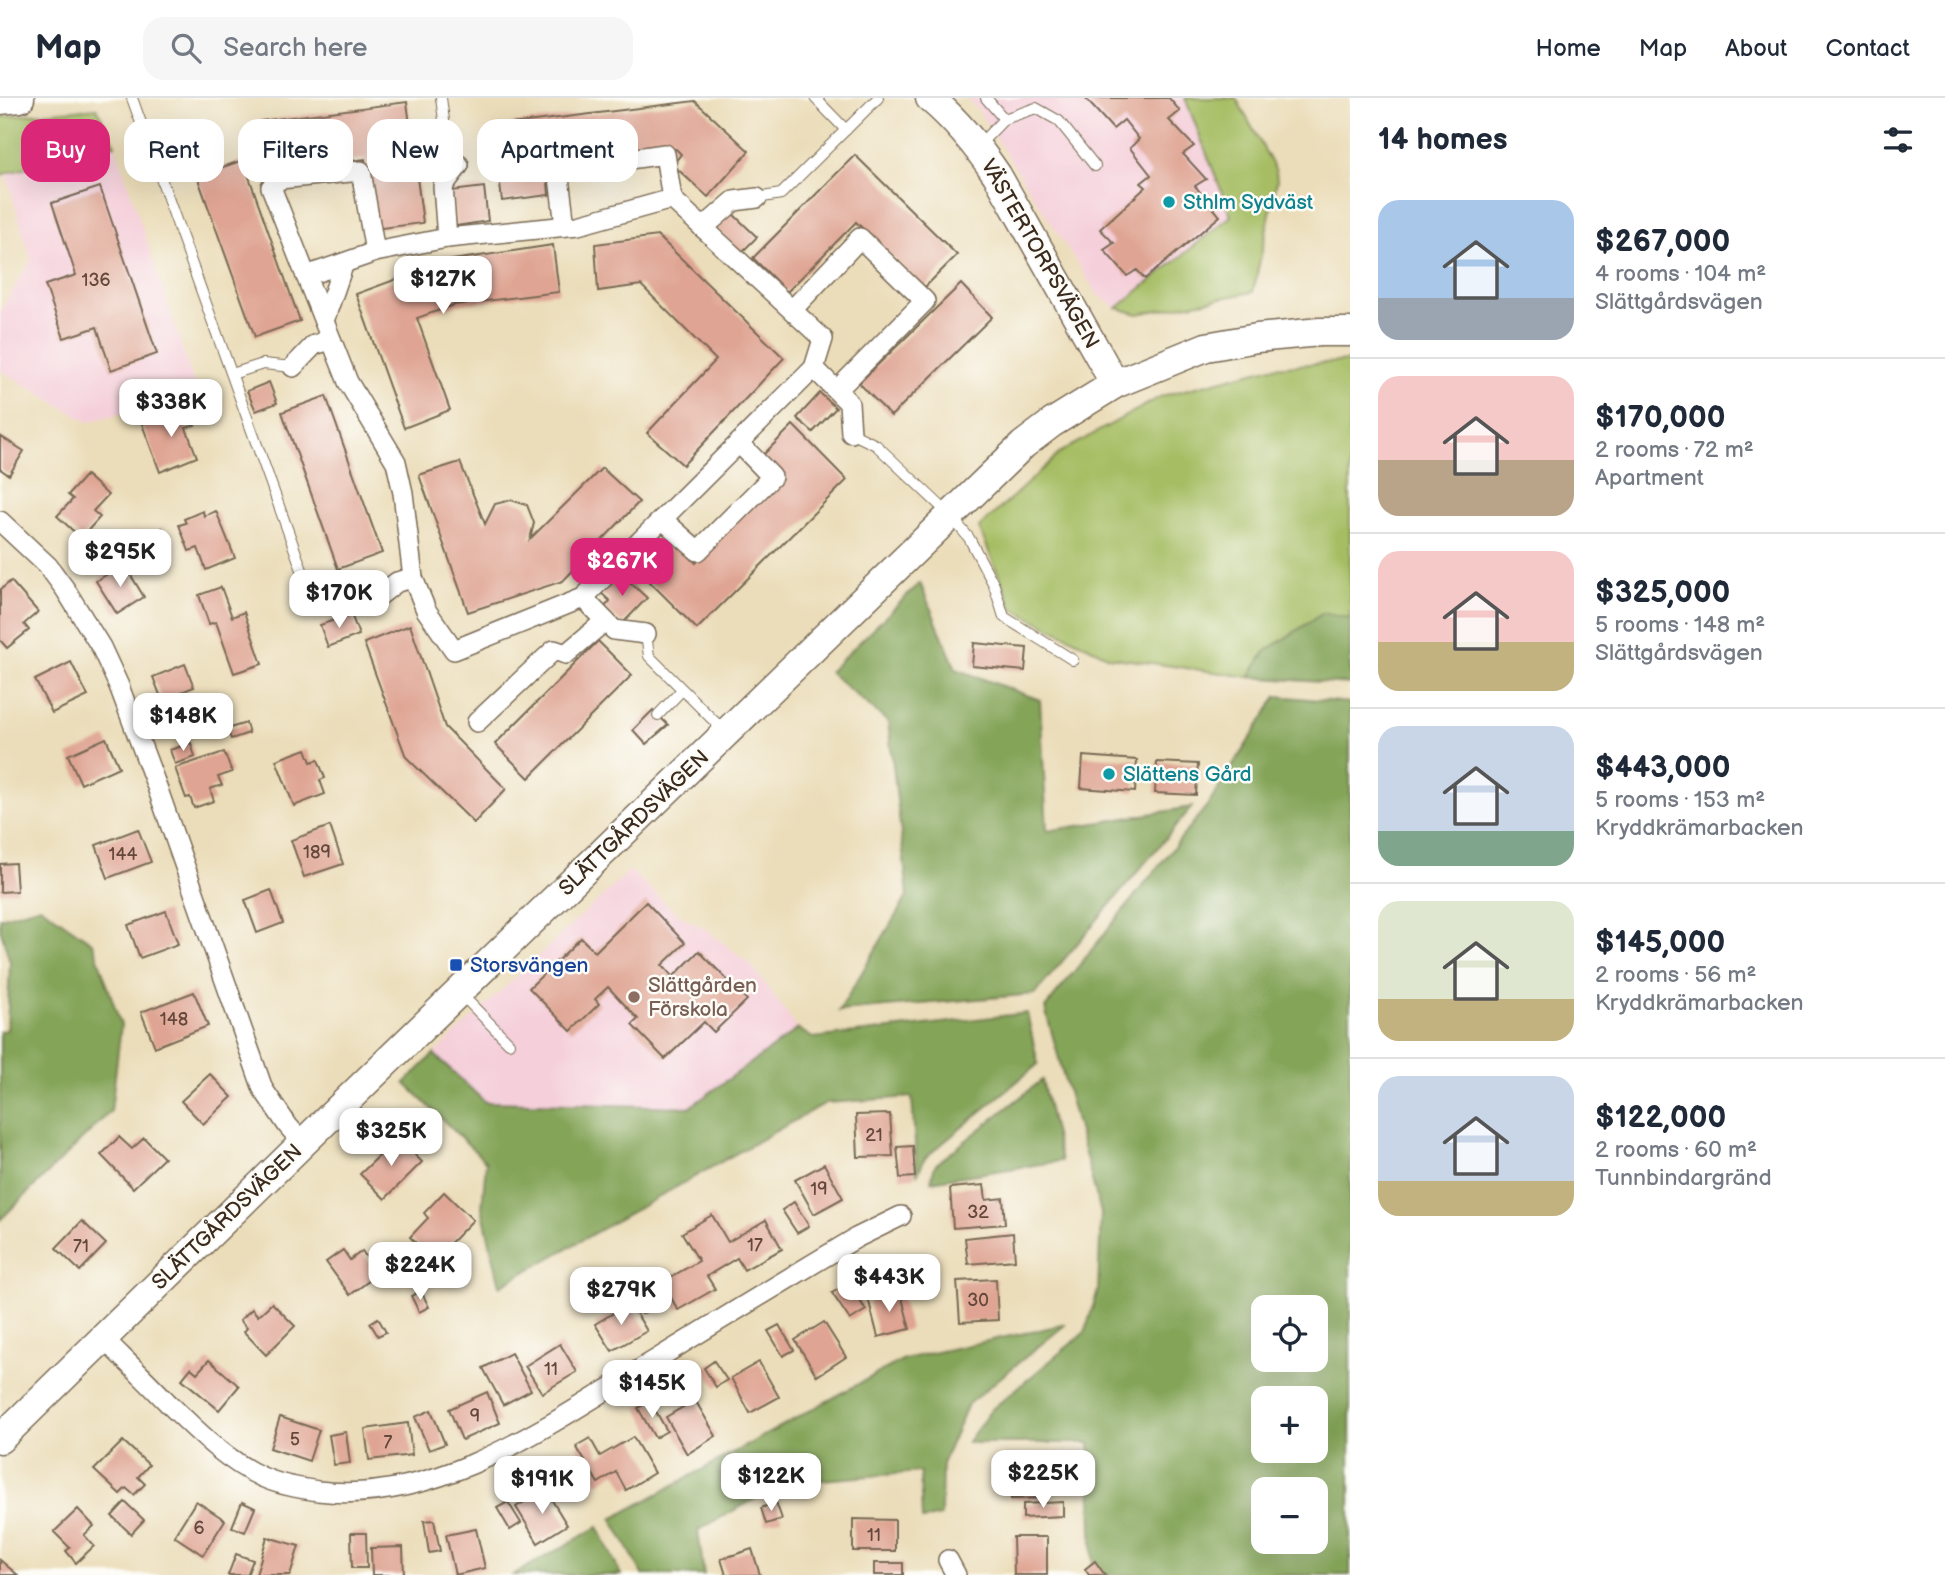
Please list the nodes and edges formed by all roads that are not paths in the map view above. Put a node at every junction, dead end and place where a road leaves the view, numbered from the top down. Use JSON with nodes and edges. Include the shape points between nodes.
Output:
{"nodes":[{"id":1,"x":20,"y":98,"type":"edge"},
{"id":2,"x":132,"y":98,"type":"edge"},
{"id":3,"x":440,"y":98,"type":"edge"},
{"id":4,"x":815,"y":98,"type":"edge"},
{"id":5,"x":878,"y":98,"type":"edge"},
{"id":6,"x":930,"y":98,"type":"edge"},
{"id":7,"x":986,"y":98,"type":"edge"},
{"id":8,"x":0,"y":100,"type":"edge"},
{"id":9,"x":443,"y":119,"type":"edge"},
{"id":10,"x":1004,"y":119,"type":"junction"},
{"id":11,"x":846,"y":130,"type":"junction"},
{"id":12,"x":978,"y":147,"type":"junction"},
{"id":13,"x":1095,"y":166,"type":"dead end"},
{"id":14,"x":446,"y":182,"type":"edge"},
{"id":15,"x":757,"y":198,"type":"joint"},
{"id":16,"x":672,"y":199,"type":"junction"},
{"id":17,"x":565,"y":226,"type":"junction"},
{"id":18,"x":703,"y":228,"type":"junction"},
{"id":19,"x":447,"y":238,"type":"junction"},
{"id":20,"x":375,"y":252,"type":"junction"},
{"id":21,"x":344,"y":263,"type":"junction"},
{"id":22,"x":306,"y":276,"type":"junction"},
{"id":23,"x":792,"y":310,"type":"junction"},
{"id":24,"x":324,"y":321,"type":"junction"},
{"id":25,"x":1350,"y":332,"type":"edge"},
{"id":26,"x":331,"y":340,"type":"junction"},
{"id":27,"x":293,"y":367,"type":"joint"},
{"id":28,"x":814,"y":368,"type":"junction"},
{"id":29,"x":232,"y":374,"type":"junction"},
{"id":30,"x":1115,"y":384,"type":"junction"},
{"id":31,"x":837,"y":390,"type":"junction"},
{"id":32,"x":851,"y":433,"type":"joint"},
{"id":33,"x":739,"y":443,"type":"junction"},
{"id":34,"x":950,"y":515,"type":"junction"},
{"id":35,"x":662,"y":519,"type":"junction"},
{"id":36,"x":0,"y":521,"type":"edge"},
{"id":37,"x":413,"y":578,"type":"junction"},
{"id":38,"x":583,"y":598,"type":"junction"},
{"id":39,"x":375,"y":599,"type":"joint"},
{"id":40,"x":605,"y":621,"type":"junction"},
{"id":41,"x":646,"y":634,"type":"joint"},
{"id":42,"x":1073,"y":660,"type":"dead end"},
{"id":43,"x":682,"y":690,"type":"junction"},
{"id":44,"x":658,"y":715,"type":"dead end"},
{"id":45,"x":477,"y":722,"type":"dead end"},
{"id":46,"x":726,"y":733,"type":"junction"},
{"id":47,"x":460,"y":992,"type":"junction"},
{"id":48,"x":509,"y":1043,"type":"dead end"},
{"id":49,"x":303,"y":1143,"type":"junction"},
{"id":50,"x":901,"y":1216,"type":"dead end"},
{"id":51,"x":103,"y":1338,"type":"junction"},
{"id":52,"x":0,"y":1440,"type":"edge"}],
"edges":[{"from":1,"to":8,"type":"street"},
{"from":2,"to":29,"type":"lane"},
{"from":3,"to":9,"type":"lane"},
{"from":4,"to":11,"type":"lane"},
{"from":5,"to":11,"type":"lane"},
{"from":6,"to":12,"type":"street","name":"VÄSTERTORPSVÄGEN"},
{"from":7,"to":10,"type":"lane"},
{"from":10,"to":12,"type":"lane"},
{"from":10,"to":13,"type":"lane","via":[[1036,108],[1059,121]]},
{"from":11,"to":15,"type":"lane","via":[[781,194]]},
{"from":12,"to":30,"type":"street","name":"VÄSTERTORPSVÄGEN"},
{"from":14,"to":19,"type":"street"},
{"from":15,"to":18,"type":"street","via":[[734,201]]},
{"from":16,"to":17,"type":"street"},
{"from":16,"to":17,"type":"street","via":[[665,154],[558,169]]},
{"from":16,"to":18,"type":"street"},
{"from":17,"to":19,"type":"street"},
{"from":18,"to":23,"type":"street"},
{"from":19,"to":20,"type":"street"},
{"from":20,"to":21,"type":"street"},
{"from":20,"to":22,"type":"street","via":[[361,171],[280,179],[271,187]]},
{"from":21,"to":22,"type":"street"},
{"from":21,"to":24,"type":"street"},
{"from":22,"to":24,"type":"street"},
{"from":23,"to":28,"type":"street","via":[[823,339]]},
{"from":23,"to":31,"type":"street","via":[[860,238],[925,301]]},
{"from":24,"to":26,"type":"street"},
{"from":25,"to":30,"type":"street","name":"SLÄTTGÅRDSVÄGEN","via":[[1257,338],[1206,347]]},
{"from":26,"to":27,"type":"street","via":[[314,345]]},
{"from":26,"to":37,"type":"street","via":[[348,382],[396,462]]},
{"from":27,"to":29,"type":"lane","via":[[263,364]]},
{"from":28,"to":31,"type":"street"},
{"from":28,"to":33,"type":"street"},
{"from":29,"to":39,"type":"lane","via":[[315,606],[344,598]]},
{"from":30,"to":34,"type":"street","name":"SLÄTTGÅRDSVÄGEN","via":[[1023,445]]},
{"from":31,"to":32,"type":"street","via":[[849,403]]},
{"from":32,"to":34,"type":"lane","via":[[876,445]]},
{"from":33,"to":35,"type":"street"},
{"from":33,"to":35,"type":"street","via":[[772,477],[698,551]]},
{"from":34,"to":42,"type":"lane","via":[[969,538],[994,585],[1004,617]]},
{"from":34,"to":46,"type":"street","name":"SLÄTTGÅRDSVÄGEN"},
{"from":35,"to":38,"type":"street"},
{"from":36,"to":49,"type":"street","via":[[48,566],[101,647],[145,753],[263,1089]]},
{"from":37,"to":38,"type":"street","via":[[426,610],[454,650]]},
{"from":37,"to":39,"type":"street","via":[[397,582]]},
{"from":38,"to":40,"type":"street"},
{"from":40,"to":41,"type":"street","via":[[614,630]]},
{"from":40,"to":45,"type":"street","via":[[566,654],[554,650]]},
{"from":41,"to":43,"type":"lane","name":"SLÄTTGÅRDSVÄGEN","via":[[649,656]]},
{"from":43,"to":44,"type":"lane"},
{"from":43,"to":46,"type":"lane","name":"SLÄTTGÅRDSVÄGEN"},
{"from":46,"to":47,"type":"street","name":"SLÄTTGÅRDSVÄGEN"},
{"from":47,"to":48,"type":"lane"},
{"from":47,"to":49,"type":"street","name":"SLÄTTGÅRDSVÄGEN"},
{"from":49,"to":51,"type":"street","name":"SLÄTTGÅRDSVÄGEN"},
{"from":50,"to":51,"type":"street","via":[[856,1238],[528,1436],[451,1472],[391,1488],[322,1492],[264,1478],[211,1444]]},
{"from":51,"to":52,"type":"street","name":"SLÄTTGÅRDSVÄGEN"}]}
